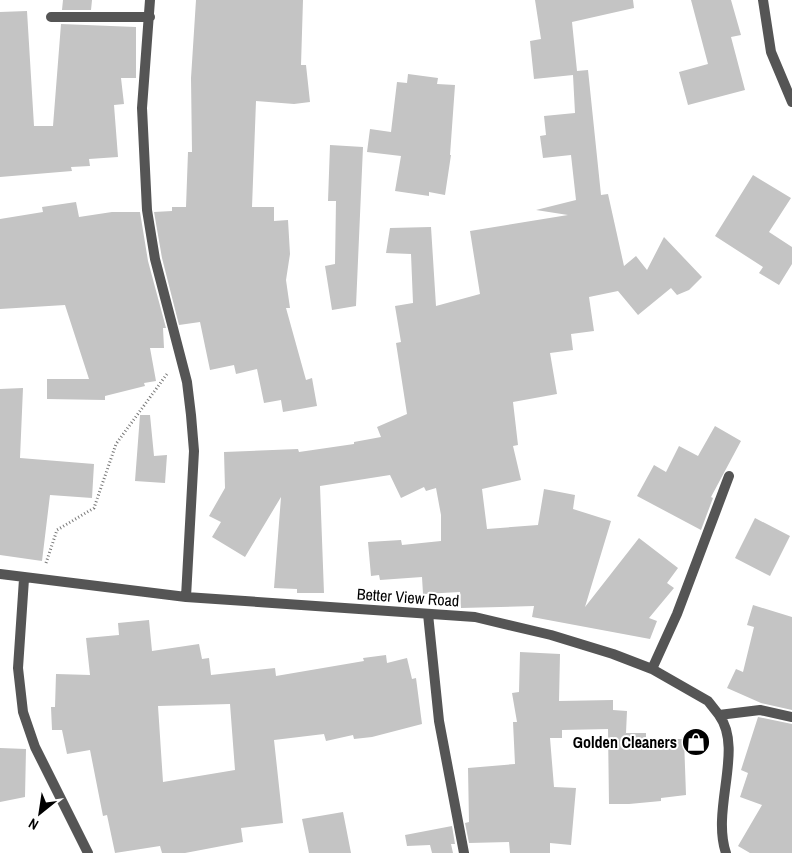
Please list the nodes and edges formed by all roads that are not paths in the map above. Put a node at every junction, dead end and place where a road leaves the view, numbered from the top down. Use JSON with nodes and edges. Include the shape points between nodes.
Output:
{"nodes":[{"id":1,"x":150,"y":0,"type":"edge"},
{"id":2,"x":764,"y":0,"type":"edge"},
{"id":3,"x":150,"y":17,"type":"junction"},
{"id":4,"x":51,"y":18,"type":"dead end"},
{"id":5,"x":792,"y":102,"type":"edge"},
{"id":6,"x":728,"y":476,"type":"dead end"},
{"id":7,"x":0,"y":574,"type":"edge"},
{"id":8,"x":24,"y":579,"type":"junction"},
{"id":9,"x":186,"y":597,"type":"junction"},
{"id":10,"x":428,"y":614,"type":"junction"},
{"id":11,"x":652,"y":669,"type":"junction"},
{"id":12,"x":719,"y":715,"type":"junction"},
{"id":13,"x":792,"y":717,"type":"edge"},
{"id":14,"x":88,"y":853,"type":"edge"},
{"id":15,"x":464,"y":853,"type":"edge"},
{"id":16,"x":726,"y":853,"type":"edge"}],
"edges":[{"from":1,"to":3,"type":"street"},
{"from":2,"to":5,"type":"street","via":[[772,52]]},
{"from":3,"to":4,"type":"street"},
{"from":3,"to":9,"type":"street","via":[[142,108],[147,210],[155,259],[187,382],[194,451]]},
{"from":6,"to":11,"type":"street","via":[[677,614]]},
{"from":7,"to":8,"type":"street","name":"Better View Road"},
{"from":8,"to":9,"type":"street","name":"Better View Road"},
{"from":8,"to":14,"type":"street","via":[[18,668],[23,712],[35,747]]},
{"from":9,"to":10,"type":"street","name":"Better View Road"},
{"from":10,"to":11,"type":"street","name":"Better View Road","via":[[475,617],[522,628],[613,654]]},
{"from":10,"to":15,"type":"street","via":[[439,721]]},
{"from":11,"to":12,"type":"street","name":"Better View Road","via":[[708,701]]},
{"from":12,"to":13,"type":"street","via":[[760,710]]},
{"from":12,"to":16,"type":"street","name":"Better View Road","via":[[727,725],[730,738],[721,818]]}]}
